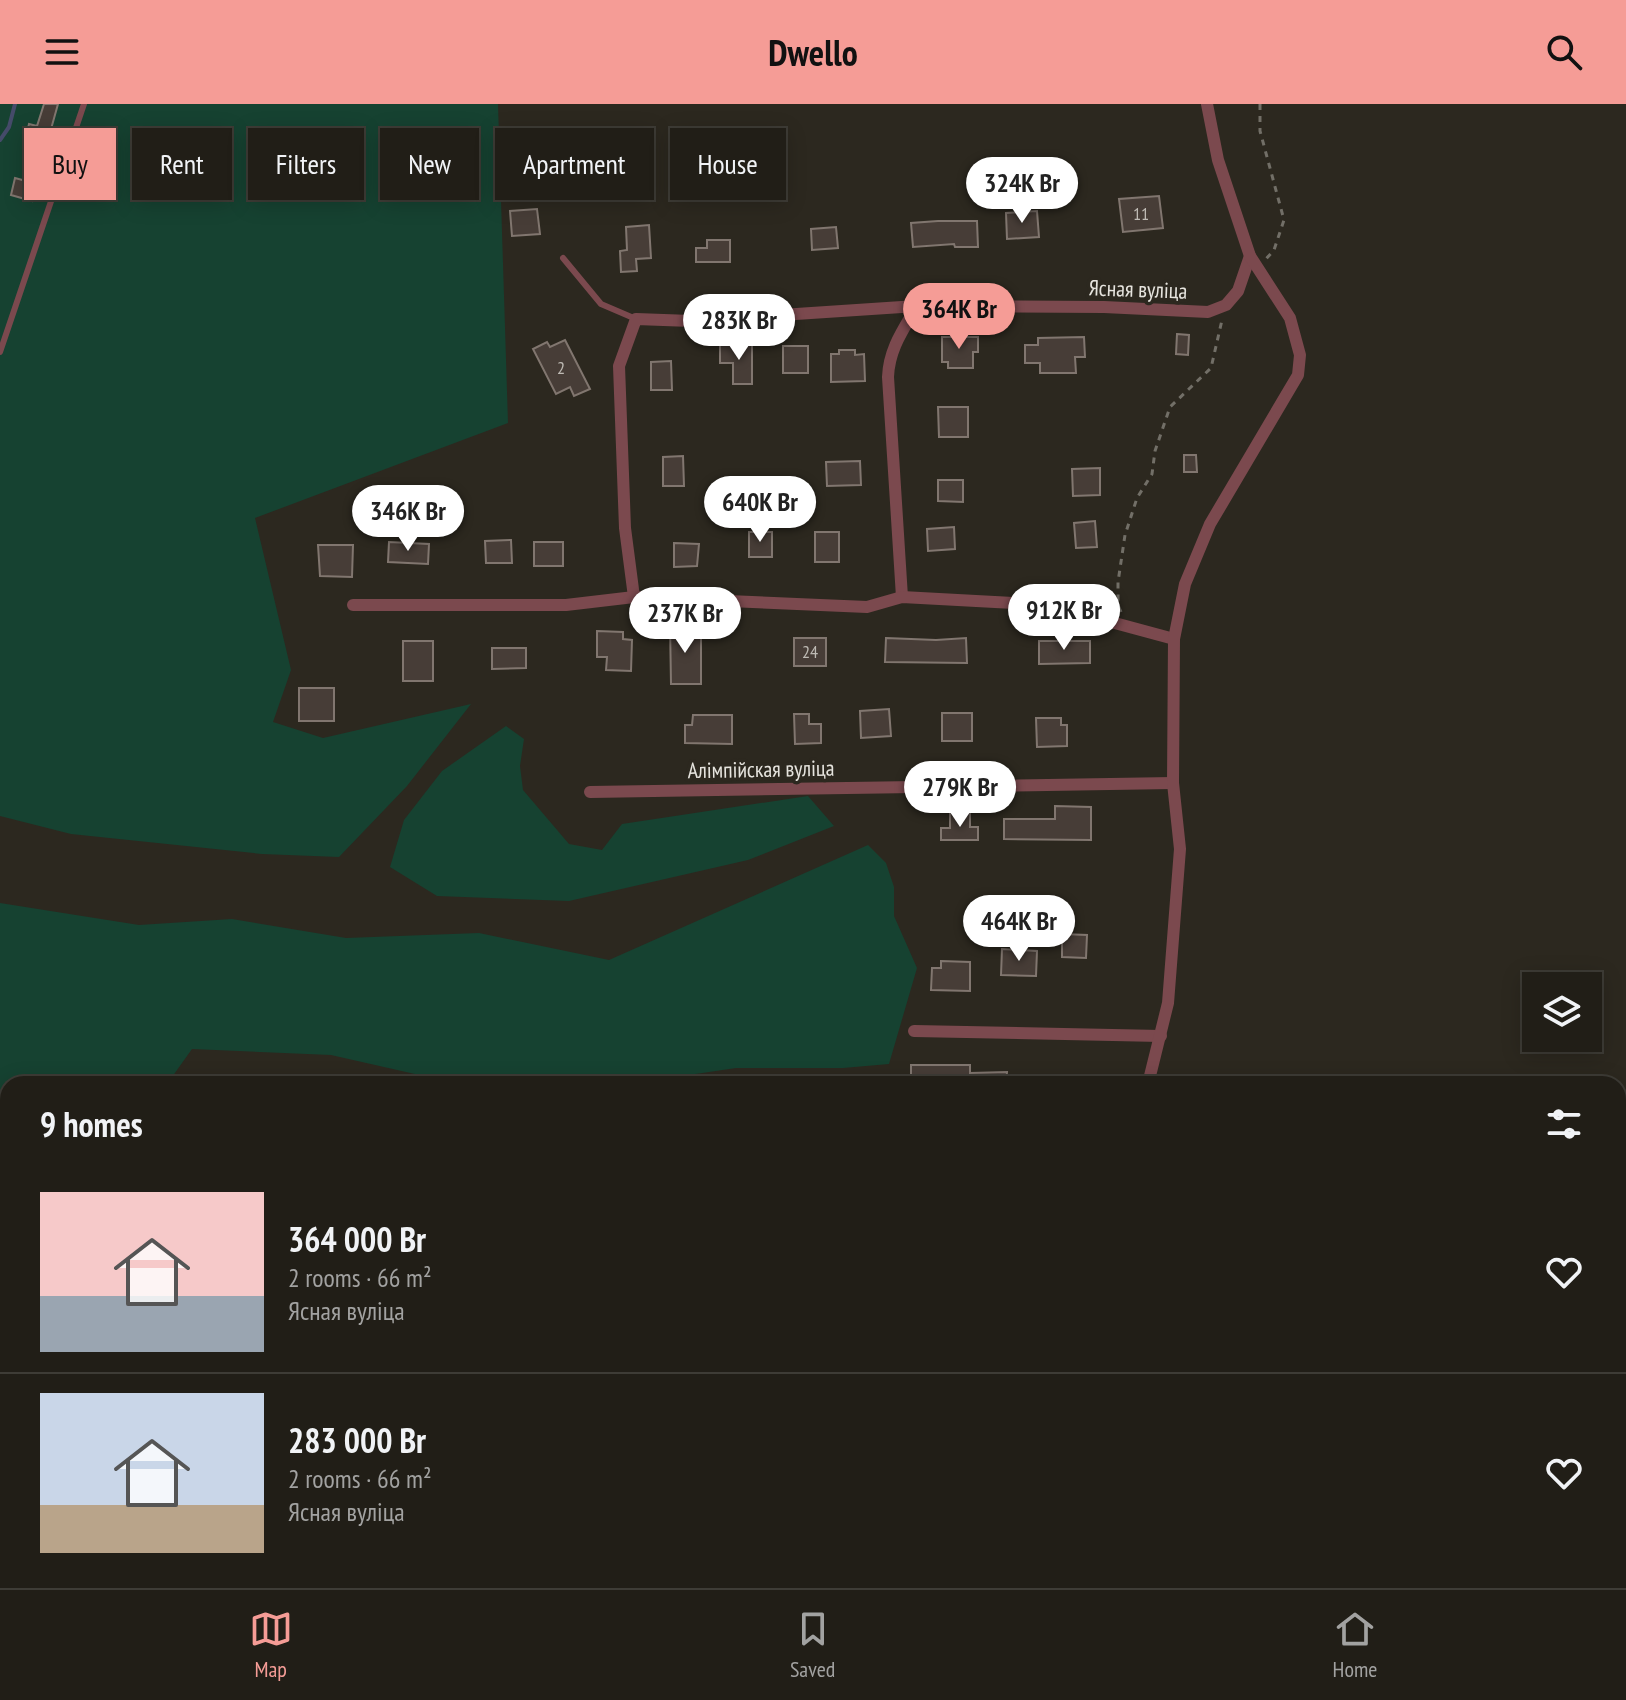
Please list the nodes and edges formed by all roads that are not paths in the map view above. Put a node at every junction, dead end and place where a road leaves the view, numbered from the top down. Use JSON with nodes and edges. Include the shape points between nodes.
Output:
{"nodes":[{"id":1,"x":84,"y":104,"type":"edge"},
{"id":2,"x":1207,"y":104,"type":"edge"},
{"id":3,"x":563,"y":258,"type":"dead end"},
{"id":4,"x":1254,"y":261,"type":"junction"},
{"id":5,"x":917,"y":306,"type":"junction"},
{"id":6,"x":636,"y":319,"type":"junction"},
{"id":7,"x":0,"y":352,"type":"edge"},
{"id":8,"x":634,"y":597,"type":"junction"},
{"id":9,"x":902,"y":597,"type":"junction"},
{"id":10,"x":353,"y":605,"type":"dead end"},
{"id":11,"x":1174,"y":639,"type":"junction"},
{"id":12,"x":1173,"y":783,"type":"junction"},
{"id":13,"x":590,"y":792,"type":"dead end"},
{"id":14,"x":914,"y":1031,"type":"dead end"},
{"id":15,"x":1161,"y":1036,"type":"junction"},
{"id":16,"x":1150,"y":1076,"type":"edge"}],
"edges":[{"from":1,"to":7,"type":"lane"},
{"from":2,"to":4,"type":"street","via":[[1218,160]]},
{"from":3,"to":6,"type":"lane","via":[[601,304]]},
{"from":4,"to":5,"type":"street","name":"Ясная вуліца","via":[[1226,305],[1208,312]]},
{"from":4,"to":11,"type":"street","via":[[1290,318],[1300,355],[1298,375],[1210,524],[1185,584]]},
{"from":5,"to":6,"type":"street","name":"Ясная вуліца","via":[[691,321]]},
{"from":5,"to":9,"type":"street","via":[[895,343],[888,377]]},
{"from":6,"to":8,"type":"street","via":[[619,366],[625,528]]},
{"from":8,"to":9,"type":"street","via":[[867,607]]},
{"from":8,"to":10,"type":"street","via":[[566,605]]},
{"from":9,"to":11,"type":"street","via":[[1048,605]]},
{"from":11,"to":12,"type":"street"},
{"from":12,"to":13,"type":"street","name":"Алімпійская вуліца"},
{"from":12,"to":15,"type":"street","via":[[1180,849]]},
{"from":14,"to":15,"type":"street"},
{"from":15,"to":16,"type":"street"}]}
